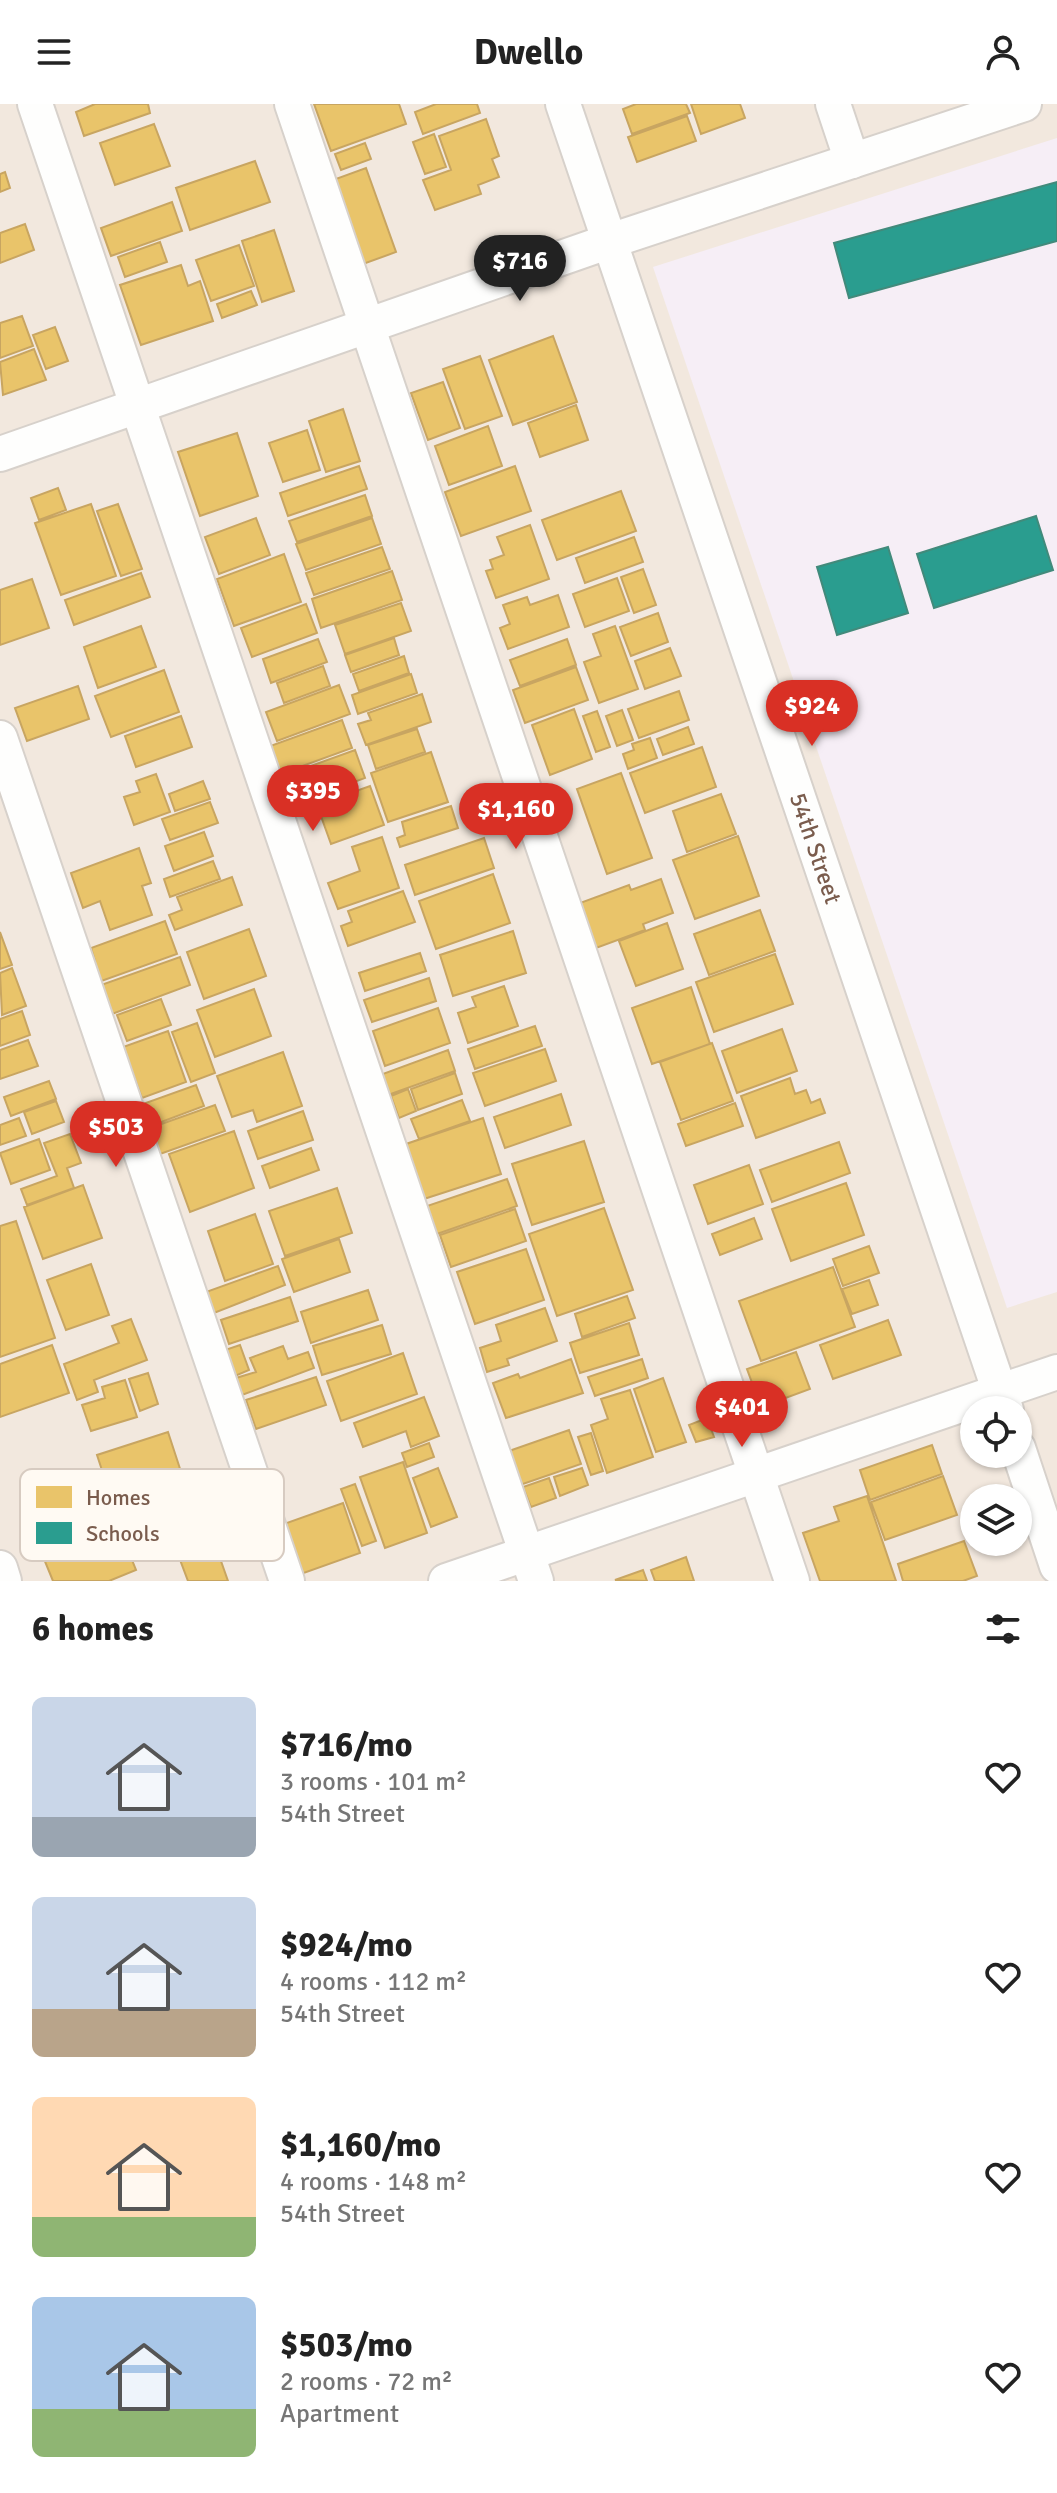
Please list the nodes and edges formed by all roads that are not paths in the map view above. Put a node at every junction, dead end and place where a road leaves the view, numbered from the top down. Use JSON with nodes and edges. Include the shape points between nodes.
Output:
{"nodes":[{"id":1,"x":35,"y":104,"type":"edge"},
{"id":2,"x":292,"y":104,"type":"edge"},
{"id":3,"x":563,"y":104,"type":"edge"},
{"id":4,"x":833,"y":104,"type":"edge"},
{"id":5,"x":1024,"y":104,"type":"edge"},
{"id":6,"x":852,"y":161,"type":"junction"},
{"id":7,"x":610,"y":241,"type":"junction"},
{"id":8,"x":369,"y":325,"type":"junction"},
{"id":9,"x":138,"y":406,"type":"junction"},
{"id":10,"x":0,"y":454,"type":"edge"},
{"id":11,"x":0,"y":738,"type":"edge"},
{"id":12,"x":1057,"y":1372,"type":"edge"},
{"id":13,"x":1001,"y":1396,"type":"edge"},
{"id":14,"x":1012,"y":1396,"type":"edge"},
{"id":15,"x":960,"y":1414,"type":"edge"},
{"id":16,"x":1025,"y":1468,"type":"edge"},
{"id":17,"x":249,"y":1469,"type":"edge"},
{"id":18,"x":757,"y":1474,"type":"junction"},
{"id":19,"x":280,"y":1561,"type":"edge"},
{"id":20,"x":1057,"y":1566,"type":"edge"},
{"id":21,"x":532,"y":1567,"type":"edge"},
{"id":22,"x":0,"y":1568,"type":"edge"},
{"id":23,"x":4,"y":1581,"type":"edge"},
{"id":24,"x":287,"y":1581,"type":"edge"},
{"id":25,"x":446,"y":1581,"type":"edge"},
{"id":26,"x":792,"y":1581,"type":"edge"}],
"edges":[{"from":1,"to":9,"type":"street"},
{"from":2,"to":8,"type":"street"},
{"from":3,"to":7,"type":"street","name":"54th Street"},
{"from":4,"to":6,"type":"street"},
{"from":5,"to":6,"type":"street"},
{"from":6,"to":7,"type":"street"},
{"from":7,"to":8,"type":"street"},
{"from":7,"to":13,"type":"street","name":"54th Street"},
{"from":8,"to":9,"type":"street"},
{"from":8,"to":18,"type":"street"},
{"from":9,"to":10,"type":"street"},
{"from":9,"to":21,"type":"street"},
{"from":11,"to":17,"type":"street"},
{"from":12,"to":14,"type":"street"},
{"from":15,"to":18,"type":"street"},
{"from":16,"to":20,"type":"street"},
{"from":18,"to":21,"type":"street"},
{"from":18,"to":26,"type":"street"},
{"from":19,"to":24,"type":"street"},
{"from":21,"to":25,"type":"street"},
{"from":22,"to":23,"type":"street"}]}
